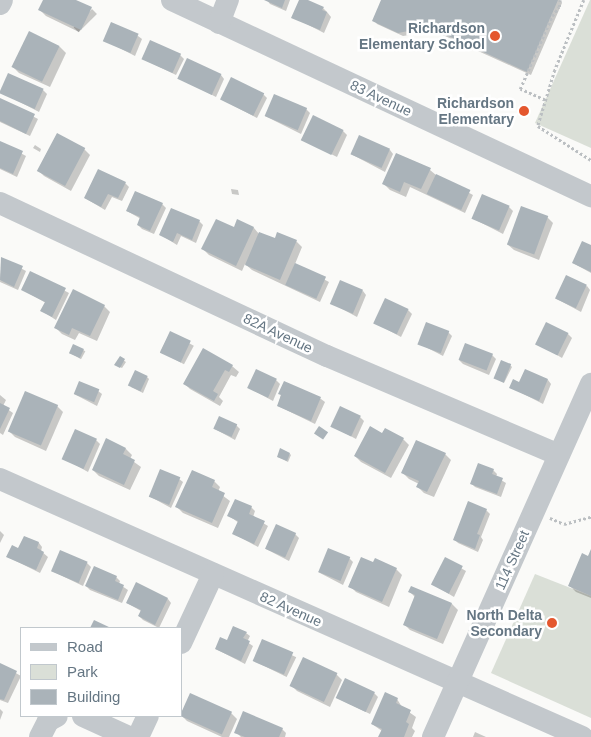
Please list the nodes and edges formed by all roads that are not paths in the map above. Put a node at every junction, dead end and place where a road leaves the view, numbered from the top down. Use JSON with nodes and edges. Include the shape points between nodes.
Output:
{"nodes":[{"id":1,"x":2,"y":0,"type":"edge"},
{"id":2,"x":172,"y":0,"type":"edge"},
{"id":3,"x":228,"y":0,"type":"edge"},
{"id":4,"x":0,"y":4,"type":"edge"},
{"id":5,"x":219,"y":23,"type":"junction"},
{"id":6,"x":591,"y":196,"type":"edge"},
{"id":7,"x":0,"y":203,"type":"edge"},
{"id":8,"x":591,"y":384,"type":"edge"},
{"id":9,"x":558,"y":455,"type":"junction"},
{"id":10,"x":0,"y":479,"type":"edge"},
{"id":11,"x":213,"y":574,"type":"junction"},
{"id":12,"x":182,"y":641,"type":"edge"},
{"id":13,"x":458,"y":682,"type":"junction"},
{"id":14,"x":85,"y":717,"type":"edge"},
{"id":15,"x":148,"y":717,"type":"edge"},
{"id":16,"x":129,"y":737,"type":"edge"},
{"id":17,"x":138,"y":737,"type":"edge"},
{"id":18,"x":433,"y":737,"type":"edge"},
{"id":19,"x":582,"y":737,"type":"edge"}],
"edges":[{"from":1,"to":4,"type":"street"},
{"from":2,"to":5,"type":"street","name":"83 Avenue"},
{"from":3,"to":5,"type":"street"},
{"from":5,"to":6,"type":"street","name":"83 Avenue"},
{"from":7,"to":9,"type":"street","name":"82A Avenue","via":[[327,356]]},
{"from":8,"to":9,"type":"street","name":"114 Street"},
{"from":9,"to":13,"type":"street","name":"114 Street"},
{"from":10,"to":11,"type":"street","name":"82 Avenue"},
{"from":11,"to":12,"type":"street"},
{"from":11,"to":13,"type":"street","name":"82 Avenue"},
{"from":13,"to":18,"type":"street","name":"114 Street"},
{"from":13,"to":19,"type":"street","name":"82 Avenue"},
{"from":14,"to":16,"type":"street"},
{"from":15,"to":17,"type":"street"}]}
